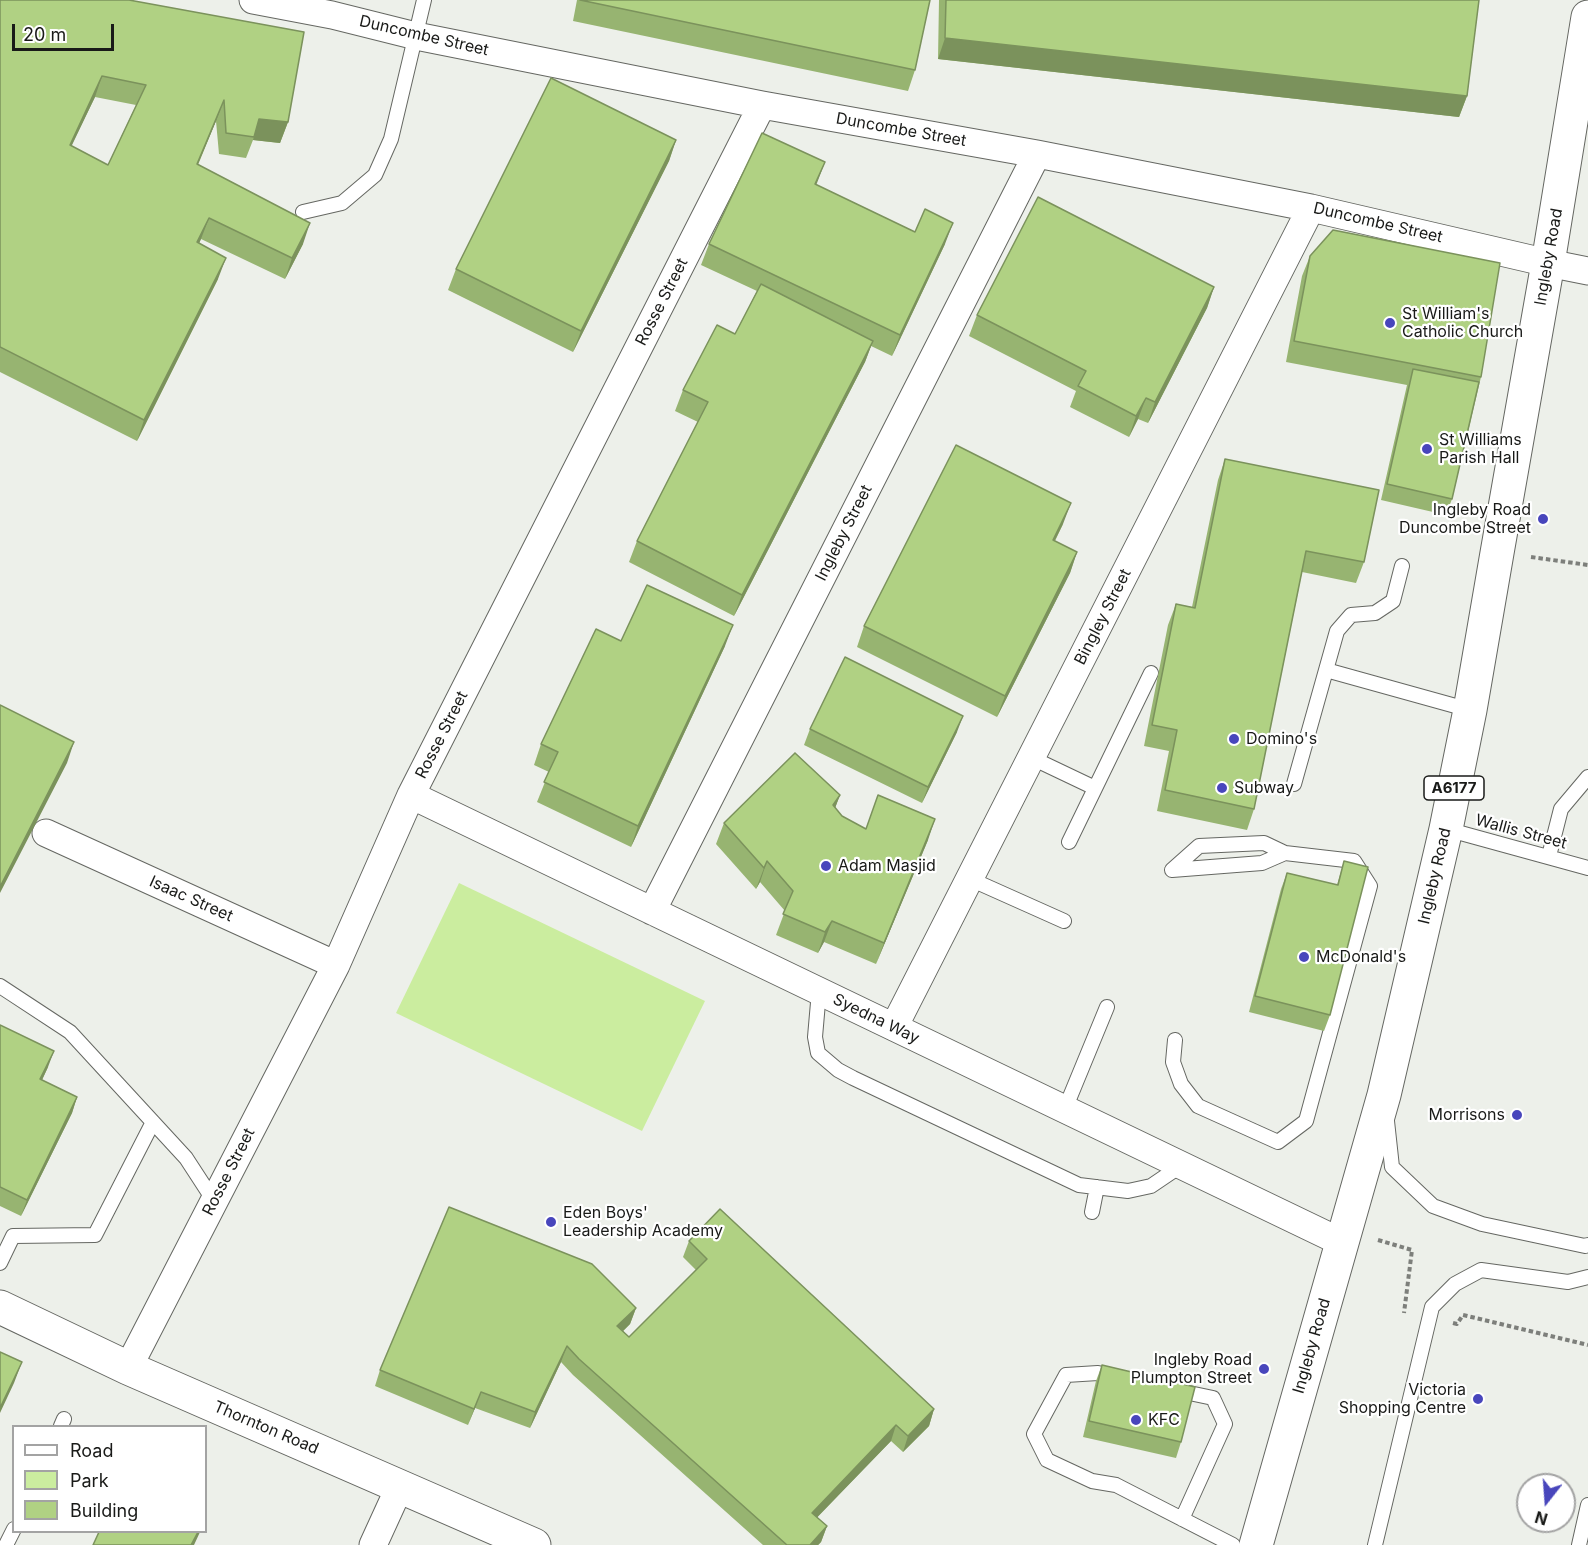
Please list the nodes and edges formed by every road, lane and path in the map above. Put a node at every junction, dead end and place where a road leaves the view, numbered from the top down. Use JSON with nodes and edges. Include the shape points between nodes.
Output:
{"nodes":[{"id":1,"x":254,"y":0,"type":"edge"},
{"id":2,"x":424,"y":0,"type":"edge"},
{"id":3,"x":1588,"y":17,"type":"edge"},
{"id":4,"x":416,"y":36,"type":"junction"},
{"id":5,"x":762,"y":105,"type":"junction"},
{"id":6,"x":1037,"y":154,"type":"junction"},
{"id":7,"x":1311,"y":208,"type":"junction"},
{"id":8,"x":303,"y":212,"type":"dead end"},
{"id":9,"x":1548,"y":264,"type":"junction"},
{"id":10,"x":1588,"y":271,"type":"edge"},
{"id":11,"x":1497,"y":553,"type":"junction"},
{"id":12,"x":1588,"y":565,"type":"edge"},
{"id":13,"x":1402,"y":566,"type":"dead end"},
{"id":14,"x":1326,"y":670,"type":"junction"},
{"id":15,"x":1151,"y":673,"type":"dead end"},
{"id":16,"x":1470,"y":710,"type":"junction"},
{"id":17,"x":1032,"y":758,"type":"junction"},
{"id":18,"x":1588,"y":777,"type":"edge"},
{"id":19,"x":1294,"y":784,"type":"dead end"},
{"id":20,"x":1095,"y":789,"type":"junction"},
{"id":21,"x":411,"y":795,"type":"junction"},
{"id":22,"x":1446,"y":829,"type":"junction"},
{"id":23,"x":46,"y":833,"type":"edge"},
{"id":24,"x":1070,"y":842,"type":"dead end"},
{"id":25,"x":1286,"y":853,"type":"junction"},
{"id":26,"x":1549,"y":856,"type":"junction"},
{"id":27,"x":1588,"y":868,"type":"edge"},
{"id":28,"x":970,"y":879,"type":"junction"},
{"id":29,"x":652,"y":911,"type":"junction"},
{"id":30,"x":1064,"y":921,"type":"dead end"},
{"id":31,"x":336,"y":965,"type":"junction"},
{"id":32,"x":0,"y":987,"type":"edge"},
{"id":33,"x":819,"y":991,"type":"junction"},
{"id":34,"x":1107,"y":1006,"type":"dead end"},
{"id":35,"x":894,"y":1027,"type":"junction"},
{"id":36,"x":1175,"y":1040,"type":"dead end"},
{"id":37,"x":1384,"y":1095,"type":"junction"},
{"id":38,"x":1065,"y":1110,"type":"junction"},
{"id":39,"x":153,"y":1122,"type":"junction"},
{"id":40,"x":1182,"y":1165,"type":"junction"},
{"id":41,"x":1097,"y":1187,"type":"junction"},
{"id":42,"x":214,"y":1201,"type":"junction"},
{"id":43,"x":1092,"y":1212,"type":"dead end"},
{"id":44,"x":0,"y":1229,"type":"edge"},
{"id":45,"x":13,"y":1236,"type":"junction"},
{"id":46,"x":1343,"y":1236,"type":"junction"},
{"id":47,"x":1588,"y":1245,"type":"edge"},
{"id":48,"x":0,"y":1263,"type":"edge"},
{"id":49,"x":1588,"y":1277,"type":"edge"},
{"id":50,"x":0,"y":1307,"type":"edge"},
{"id":51,"x":1429,"y":1318,"type":"junction"},
{"id":52,"x":1588,"y":1345,"type":"edge"},
{"id":53,"x":128,"y":1368,"type":"junction"},
{"id":54,"x":1132,"y":1381,"type":"edge"},
{"id":55,"x":1167,"y":1388,"type":"edge"},
{"id":56,"x":400,"y":1486,"type":"junction"},
{"id":57,"x":1588,"y":1505,"type":"edge"},
{"id":58,"x":1182,"y":1519,"type":"junction"},
{"id":59,"x":373,"y":1545,"type":"edge"},
{"id":60,"x":534,"y":1545,"type":"edge"},
{"id":61,"x":1233,"y":1545,"type":"edge"},
{"id":62,"x":1256,"y":1545,"type":"edge"},
{"id":63,"x":1375,"y":1545,"type":"edge"},
{"id":64,"x":1579,"y":1545,"type":"edge"}],
"edges":[{"from":1,"to":4,"type":"street","name":"Duncombe Street"},
{"from":2,"to":4,"type":"lane"},
{"from":3,"to":9,"type":"main road","name":"Ingleby Road","number":"A6177"},
{"from":4,"to":5,"type":"street","name":"Duncombe Street"},
{"from":4,"to":8,"type":"lane","via":[[391,139],[375,175],[342,203]]},
{"from":5,"to":6,"type":"street","name":"Duncombe Street"},
{"from":5,"to":21,"type":"street","name":"Rosse Street"},
{"from":6,"to":7,"type":"street","name":"Duncombe Street"},
{"from":6,"to":29,"type":"street","name":"Ingleby Street"},
{"from":7,"to":9,"type":"street","name":"Duncombe Street"},
{"from":7,"to":17,"type":"street","name":"Bingley Street"},
{"from":9,"to":10,"type":"street","name":"Duncombe Street"},
{"from":9,"to":11,"type":"main road","name":"Ingleby Road","number":"A6177"},
{"from":11,"to":12,"type":"path"},
{"from":11,"to":16,"type":"main road","name":"Ingleby Road","number":"A6177"},
{"from":13,"to":14,"type":"lane","via":[[1392,601],[1375,613],[1352,615],[1336,631]]},
{"from":14,"to":16,"type":"lane"},
{"from":14,"to":19,"type":"lane"},
{"from":15,"to":20,"type":"lane"},
{"from":16,"to":22,"type":"main road","name":"Ingleby Road","number":"A6177"},
{"from":17,"to":20,"type":"lane"},
{"from":17,"to":28,"type":"street","name":"Bingley Street"},
{"from":18,"to":26,"type":"lane","via":[[1561,809]]},
{"from":20,"to":24,"type":"lane"},
{"from":21,"to":29,"type":"street","name":"Syedna Way"},
{"from":21,"to":31,"type":"street","name":"Rosse Street"},
{"from":22,"to":26,"type":"lane","name":"Wallis Street"},
{"from":22,"to":37,"type":"main road","name":"Ingleby Road","number":"A6177"},
{"from":23,"to":31,"type":"street","name":"Isaac Street"},
{"from":25,"to":25,"type":"lane","via":[[1262,863],[1172,870],[1199,846],[1264,843]]},
{"from":25,"to":36,"type":"lane","via":[[1354,861],[1370,886],[1306,1121],[1278,1142],[1198,1106],[1181,1084],[1173,1062]]},
{"from":26,"to":27,"type":"lane","name":"Wallis Street"},
{"from":28,"to":30,"type":"lane"},
{"from":28,"to":35,"type":"street","name":"Bingley Street"},
{"from":29,"to":33,"type":"street","name":"Syedna Way"},
{"from":31,"to":42,"type":"street","name":"Rosse Street"},
{"from":32,"to":39,"type":"lane","via":[[69,1032]]},
{"from":33,"to":35,"type":"street","name":"Syedna Way"},
{"from":33,"to":41,"type":"lane","via":[[815,1037],[818,1053],[838,1070],[1079,1185]]},
{"from":34,"to":38,"type":"lane"},
{"from":35,"to":38,"type":"street","name":"Syedna Way"},
{"from":37,"to":46,"type":"main road","name":"Ingleby Road","number":"A6177"},
{"from":37,"to":47,"type":"lane","via":[[1392,1167],[1432,1206],[1482,1224]]},
{"from":38,"to":40,"type":"street","name":"Syedna Way"},
{"from":39,"to":42,"type":"lane","via":[[186,1158]]},
{"from":39,"to":45,"type":"lane","via":[[95,1235]]},
{"from":40,"to":41,"type":"lane","via":[[1151,1186],[1128,1191]]},
{"from":40,"to":46,"type":"street","name":"Syedna Way"},
{"from":41,"to":43,"type":"lane"},
{"from":42,"to":53,"type":"street","name":"Rosse Street"},
{"from":44,"to":45,"type":"lane"},
{"from":45,"to":48,"type":"lane"},
{"from":46,"to":51,"type":"path","via":[[1412,1250],[1403,1313]]},
{"from":46,"to":62,"type":"main road","name":"Ingleby Road","number":"A6177"},
{"from":49,"to":51,"type":"lane","via":[[1568,1282],[1481,1270],[1455,1284],[1432,1307]]},
{"from":50,"to":53,"type":"main road","name":"Thornton Road"},
{"from":51,"to":52,"type":"path","via":[[1456,1324],[1463,1315]]},
{"from":51,"to":63,"type":"lane"},
{"from":53,"to":56,"type":"main road","name":"Thornton Road"},
{"from":54,"to":58,"type":"lane","via":[[1098,1373],[1065,1375],[1034,1434],[1047,1460],[1092,1481],[1116,1485]]},
{"from":55,"to":58,"type":"lane","via":[[1213,1398],[1225,1424]]},
{"from":56,"to":59,"type":"street"},
{"from":56,"to":60,"type":"main road","name":"Thornton Road"},
{"from":57,"to":64,"type":"lane"},
{"from":58,"to":61,"type":"lane"}]}
